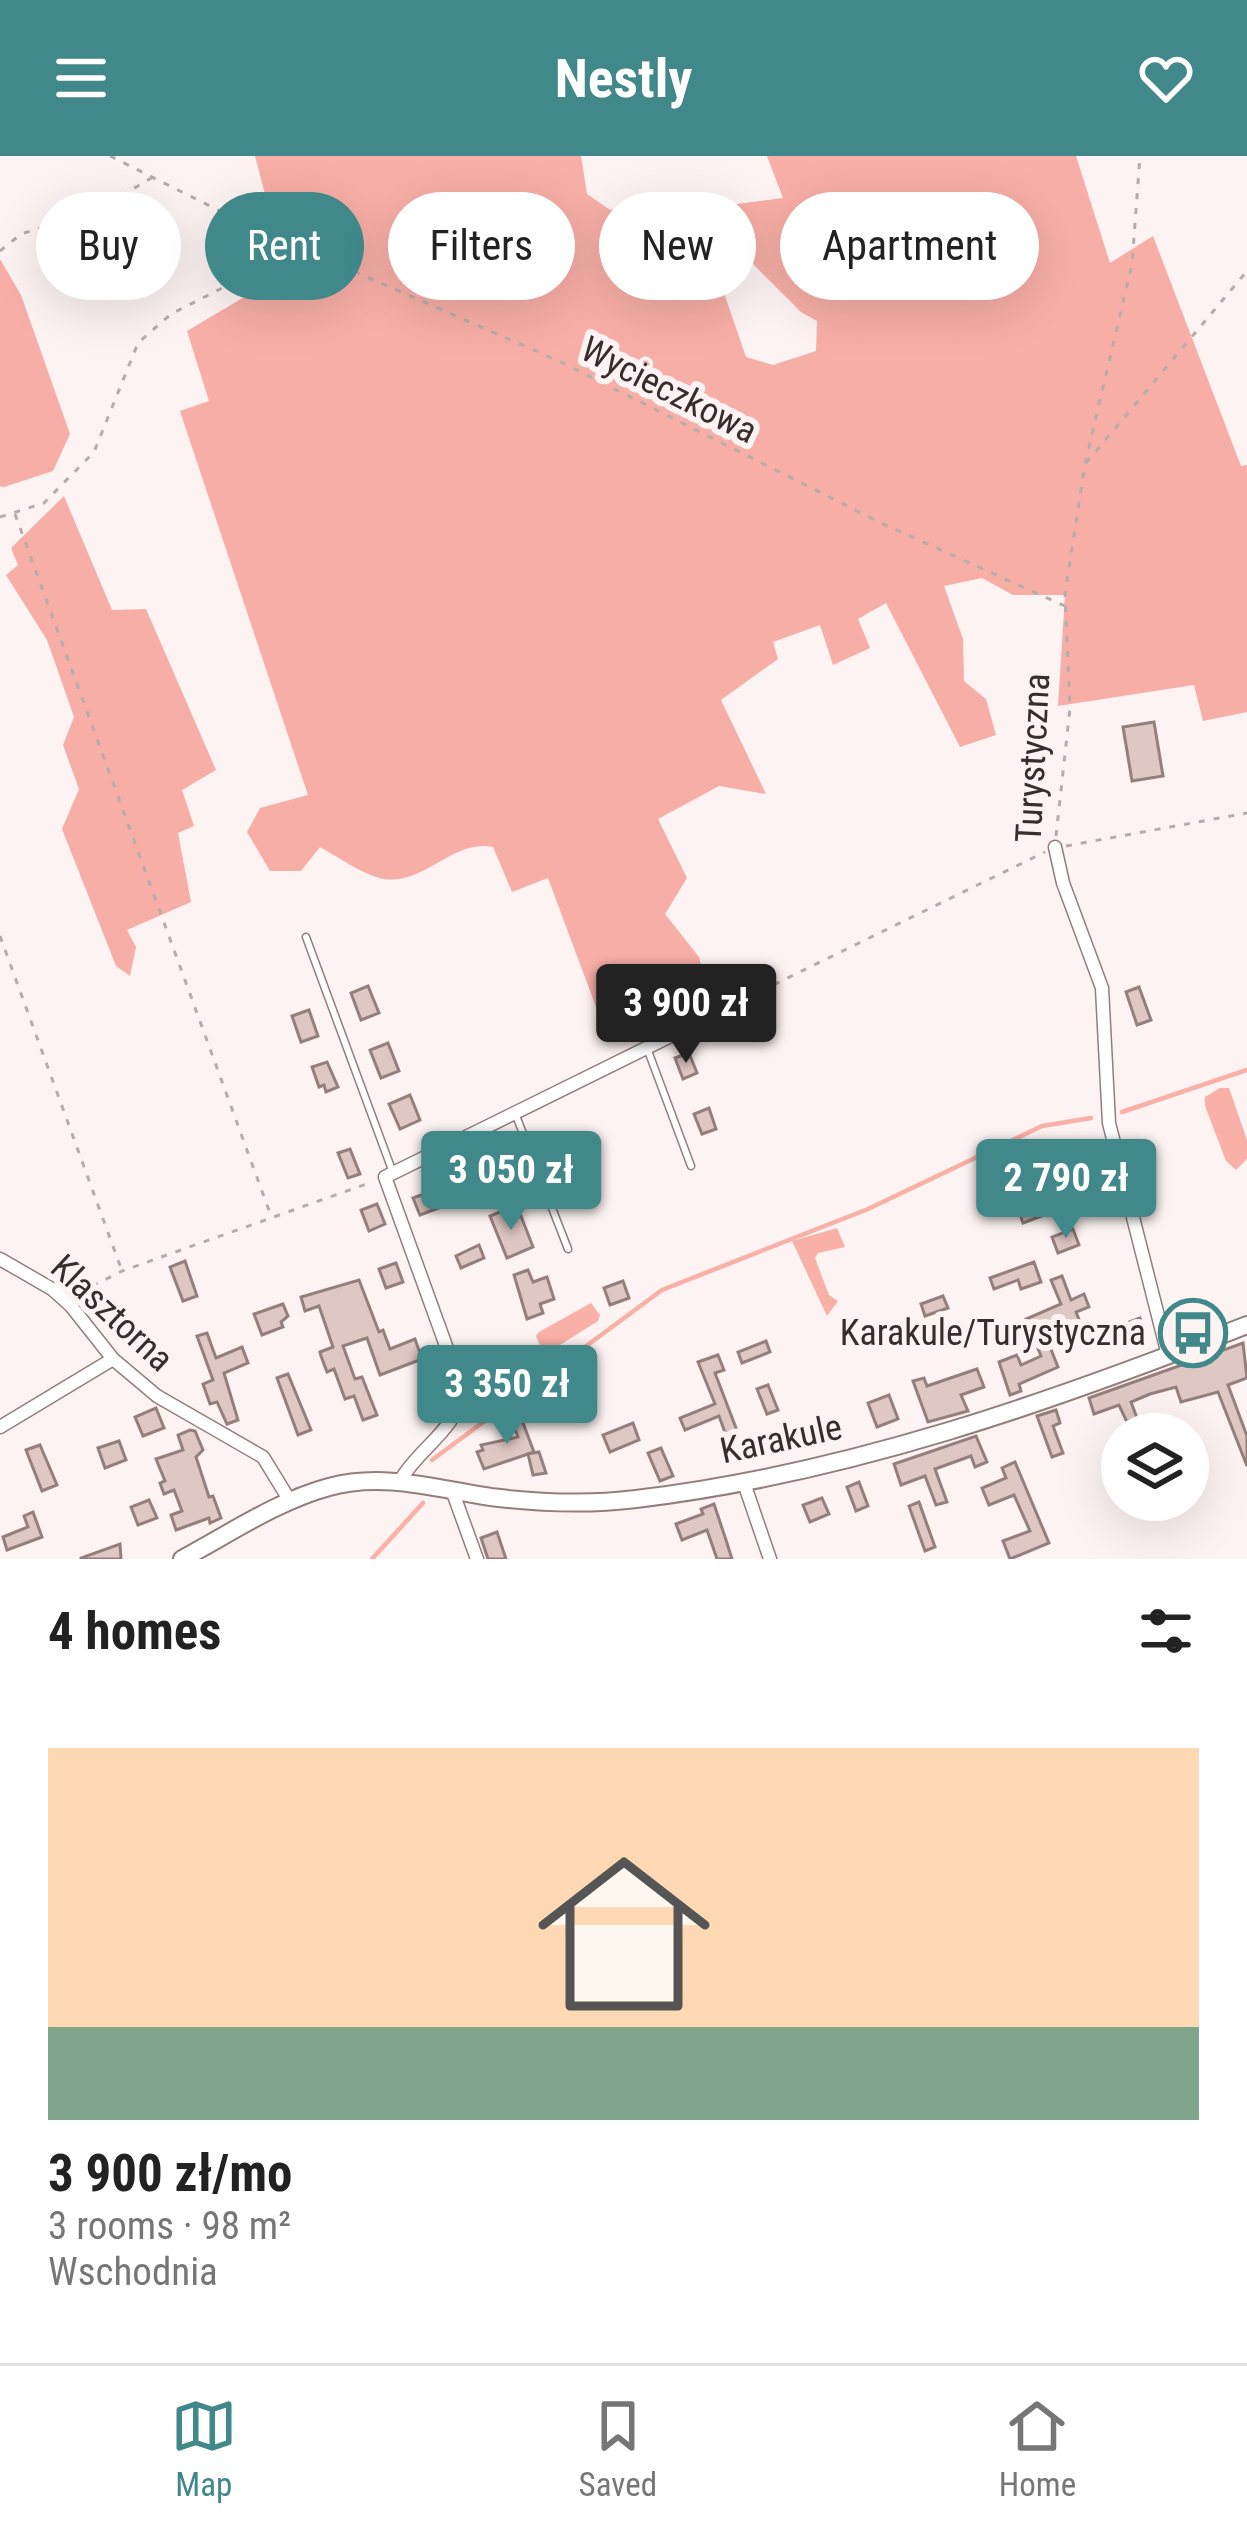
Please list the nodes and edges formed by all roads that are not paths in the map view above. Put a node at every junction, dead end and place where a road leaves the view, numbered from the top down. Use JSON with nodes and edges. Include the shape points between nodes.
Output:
{"nodes":[{"id":1,"x":1055,"y":848,"type":"road end"},
{"id":2,"x":306,"y":937,"type":"dead end"},
{"id":3,"x":706,"y":1018,"type":"road end"},
{"id":4,"x":646,"y":1048,"type":"junction"},
{"id":5,"x":515,"y":1112,"type":"junction"},
{"id":6,"x":691,"y":1166,"type":"dead end"},
{"id":7,"x":389,"y":1175,"type":"junction"},
{"id":8,"x":568,"y":1250,"type":"dead end"},
{"id":9,"x":0,"y":1259,"type":"edge"},
{"id":10,"x":1247,"y":1325,"type":"edge"},
{"id":11,"x":1168,"y":1355,"type":"junction"},
{"id":12,"x":113,"y":1359,"type":"junction"},
{"id":13,"x":0,"y":1427,"type":"edge"},
{"id":14,"x":400,"y":1481,"type":"junction"},
{"id":15,"x":744,"y":1483,"type":"junction"},
{"id":16,"x":452,"y":1490,"type":"junction"},
{"id":17,"x":290,"y":1501,"type":"junction"},
{"id":18,"x":182,"y":1559,"type":"edge"},
{"id":19,"x":477,"y":1559,"type":"edge"},
{"id":20,"x":770,"y":1559,"type":"edge"}],
"edges":[{"from":1,"to":11,"type":"street","name":"Turystyczna","via":[[1102,988],[1109,1123]]},
{"from":2,"to":7,"type":"lane"},
{"from":3,"to":4,"type":"street"},
{"from":4,"to":5,"type":"street"},
{"from":4,"to":6,"type":"lane"},
{"from":5,"to":7,"type":"street"},
{"from":5,"to":8,"type":"lane"},
{"from":7,"to":14,"type":"street","via":[[462,1390],[451,1424]]},
{"from":9,"to":12,"type":"street","name":"Klasztorna","via":[[52,1289]]},
{"from":10,"to":11,"type":"street","name":"Karakule"},
{"from":11,"to":15,"type":"street","name":"Karakule","via":[[844,1462]]},
{"from":12,"to":13,"type":"street"},
{"from":12,"to":17,"type":"street","name":"Klasztorna","via":[[157,1396],[263,1457]]},
{"from":14,"to":16,"type":"street","name":"Karakule"},
{"from":14,"to":17,"type":"street","name":"Karakule","via":[[330,1486]]},
{"from":15,"to":16,"type":"street","name":"Karakule","via":[[592,1503]]},
{"from":15,"to":20,"type":"street"},
{"from":16,"to":19,"type":"street"},
{"from":17,"to":18,"type":"street","name":"Karakule"}]}
